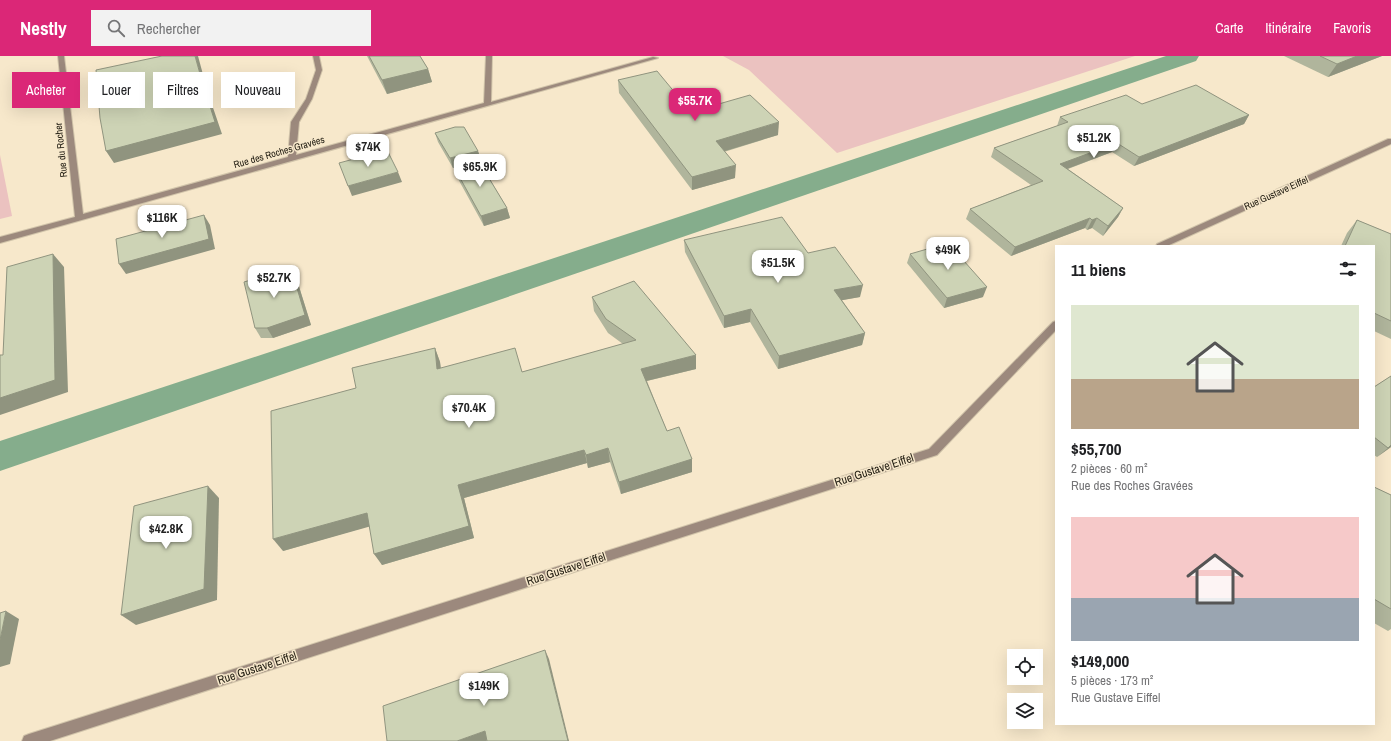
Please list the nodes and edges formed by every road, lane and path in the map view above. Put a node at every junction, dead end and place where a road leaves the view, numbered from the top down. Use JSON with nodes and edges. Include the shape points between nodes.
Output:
{"nodes":[{"id":1,"x":61,"y":56,"type":"edge"},
{"id":2,"x":316,"y":56,"type":"edge"},
{"id":3,"x":489,"y":56,"type":"edge"},
{"id":4,"x":655,"y":58,"type":"dead end"},
{"id":5,"x":487,"y":105,"type":"junction"},
{"id":6,"x":1391,"y":141,"type":"edge"},
{"id":7,"x":292,"y":158,"type":"junction"},
{"id":8,"x":79,"y":218,"type":"junction"},
{"id":9,"x":0,"y":240,"type":"edge"},
{"id":10,"x":1162,"y":245,"type":"edge"},
{"id":11,"x":1055,"y":325,"type":"edge"},
{"id":12,"x":29,"y":741,"type":"edge"}],
"edges":[{"from":1,"to":8,"type":"street","name":"Rue du Rocher"},
{"from":2,"to":7,"type":"street","via":[[318,70],[309,99],[295,122]]},
{"from":3,"to":5,"type":"street"},
{"from":4,"to":5,"type":"street","name":"Rue des Roches Gravées"},
{"from":5,"to":7,"type":"street","name":"Rue des Roches Gravées"},
{"from":6,"to":10,"type":"street","name":"Rue Gustave Eiffel"},
{"from":7,"to":8,"type":"street","name":"Rue des Roches Gravées"},
{"from":8,"to":9,"type":"street","name":"Rue des Roches Gravées"},
{"from":11,"to":12,"type":"street","name":"Rue Gustave Eiffel","via":[[933,452]]}]}
